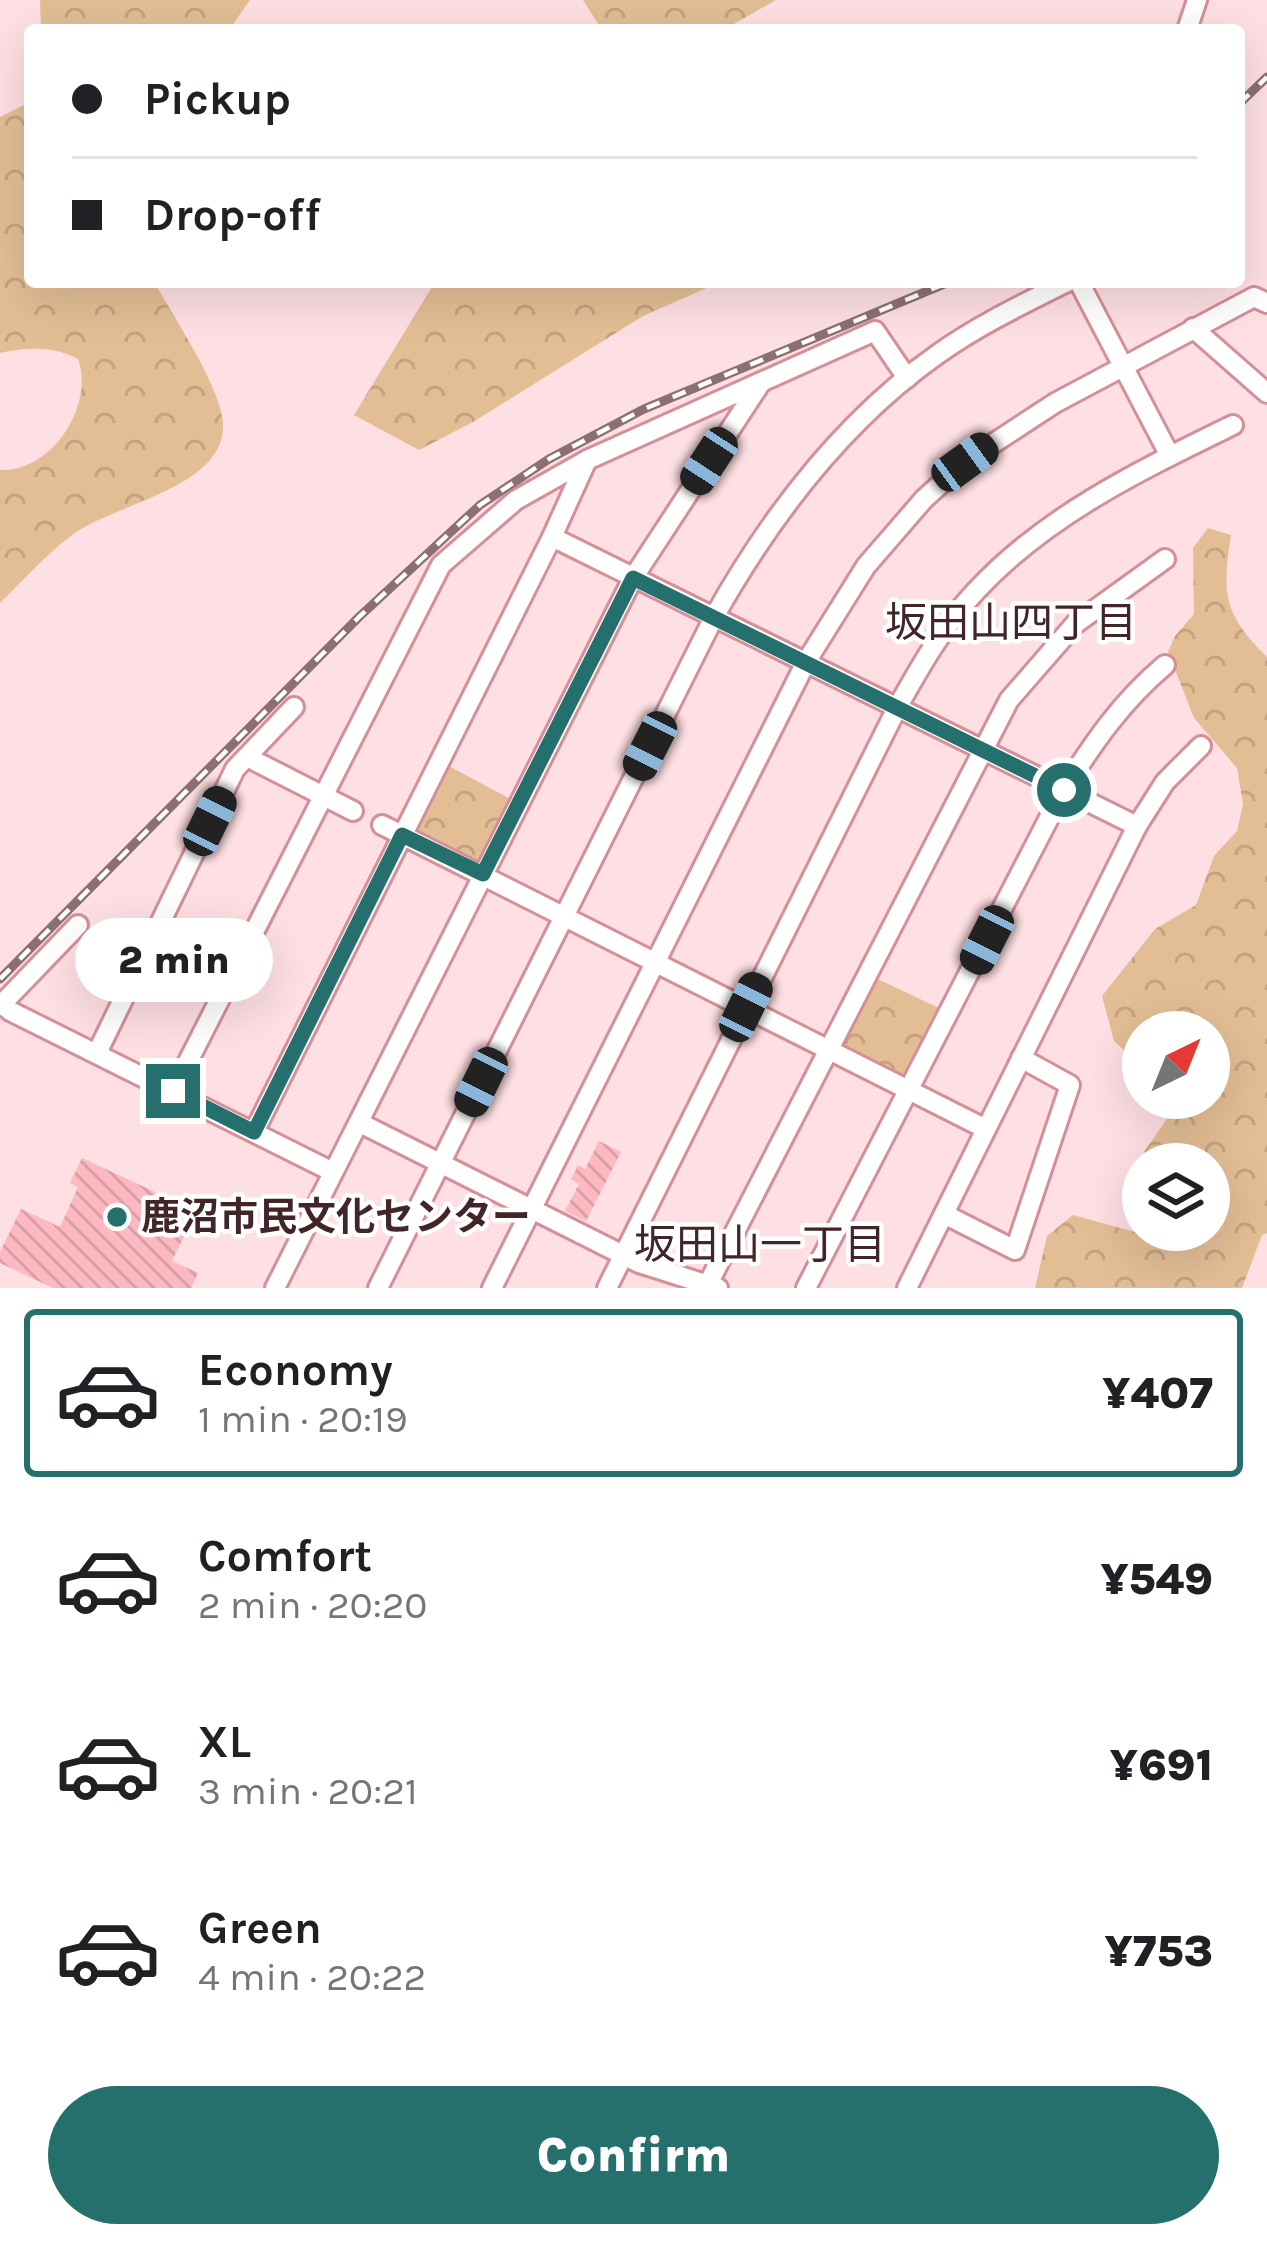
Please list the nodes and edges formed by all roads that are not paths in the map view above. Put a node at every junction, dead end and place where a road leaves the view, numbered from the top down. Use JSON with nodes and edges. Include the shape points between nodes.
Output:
{"nodes":[{"id":1,"x":1056,"y":288,"type":"edge"},
{"id":2,"x":1082,"y":288,"type":"edge"},
{"id":3,"x":1260,"y":300,"type":"edge"},
{"id":4,"x":1193,"y":328,"type":"junction"},
{"id":5,"x":1124,"y":367,"type":"junction"},
{"id":6,"x":907,"y":378,"type":"junction"},
{"id":7,"x":760,"y":384,"type":"junction"},
{"id":8,"x":1267,"y":392,"type":"edge"},
{"id":9,"x":1233,"y":424,"type":"dead end"},
{"id":10,"x":1169,"y":456,"type":"junction"},
{"id":11,"x":587,"y":460,"type":"junction"},
{"id":12,"x":553,"y":537,"type":"junction"},
{"id":13,"x":1165,"y":559,"type":"dead end"},
{"id":14,"x":633,"y":578,"type":"junction"},
{"id":15,"x":714,"y":617,"type":"junction"},
{"id":16,"x":806,"y":662,"type":"junction"},
{"id":17,"x":1165,"y":665,"type":"dead end"},
{"id":18,"x":295,"y":707,"type":"dead end"},
{"id":19,"x":897,"y":708,"type":"junction"},
{"id":20,"x":1201,"y":746,"type":"dead end"},
{"id":21,"x":981,"y":748,"type":"junction"},
{"id":22,"x":247,"y":757,"type":"junction"},
{"id":23,"x":1064,"y":790,"type":"junction"},
{"id":24,"x":320,"y":796,"type":"junction"},
{"id":25,"x":352,"y":811,"type":"dead end"},
{"id":26,"x":382,"y":825,"type":"dead end"},
{"id":27,"x":1137,"y":826,"type":"junction"},
{"id":28,"x":402,"y":835,"type":"junction"},
{"id":29,"x":483,"y":874,"type":"junction"},
{"id":30,"x":564,"y":916,"type":"junction"},
{"id":31,"x":78,"y":925,"type":"dead end"},
{"id":32,"x":657,"y":962,"type":"junction"},
{"id":33,"x":1,"y":1004,"type":"edge"},
{"id":34,"x":746,"y":1007,"type":"junction"},
{"id":35,"x":828,"y":1048,"type":"junction"},
{"id":36,"x":97,"y":1053,"type":"junction"},
{"id":37,"x":1021,"y":1058,"type":"junction"},
{"id":38,"x":911,"y":1090,"type":"junction"},
{"id":39,"x":173,"y":1091,"type":"junction"},
{"id":40,"x":360,"y":1123,"type":"junction"},
{"id":41,"x":986,"y":1129,"type":"junction"},
{"id":42,"x":254,"y":1132,"type":"junction"},
{"id":43,"x":439,"y":1165,"type":"junction"},
{"id":44,"x":333,"y":1172,"type":"junction"},
{"id":45,"x":531,"y":1210,"type":"junction"},
{"id":46,"x":944,"y":1214,"type":"junction"},
{"id":47,"x":623,"y":1255,"type":"junction"},
{"id":48,"x":713,"y":1286,"type":"edge"},
{"id":49,"x":275,"y":1288,"type":"edge"},
{"id":50,"x":378,"y":1288,"type":"edge"},
{"id":51,"x":492,"y":1288,"type":"edge"},
{"id":52,"x":607,"y":1288,"type":"edge"},
{"id":53,"x":806,"y":1288,"type":"edge"},
{"id":54,"x":907,"y":1288,"type":"edge"}],
"edges":[{"from":1,"to":6,"type":"street"},
{"from":2,"to":5,"type":"street"},
{"from":3,"to":4,"type":"street"},
{"from":4,"to":5,"type":"street"},
{"from":4,"to":8,"type":"street"},
{"from":5,"to":10,"type":"street"},
{"from":5,"to":16,"type":"street","via":[[1010,429],[938,487],[866,566]]},
{"from":6,"to":7,"type":"street","via":[[875,331]]},
{"from":6,"to":15,"type":"street","via":[[800,485]]},
{"from":7,"to":11,"type":"street"},
{"from":7,"to":14,"type":"street"},
{"from":9,"to":10,"type":"street"},
{"from":10,"to":19,"type":"street","via":[[1008,560],[947,625]]},
{"from":11,"to":12,"type":"street"},
{"from":11,"to":24,"type":"street","via":[[516,500],[441,565]]},
{"from":12,"to":14,"type":"street"},
{"from":12,"to":28,"type":"street"},
{"from":13,"to":21,"type":"street","via":[[1075,624],[1009,700]]},
{"from":14,"to":15,"type":"street"},
{"from":14,"to":29,"type":"street"},
{"from":15,"to":16,"type":"street"},
{"from":15,"to":30,"type":"street"},
{"from":16,"to":19,"type":"street"},
{"from":16,"to":32,"type":"street"},
{"from":17,"to":23,"type":"street","via":[[1104,727]]},
{"from":18,"to":22,"type":"street"},
{"from":19,"to":21,"type":"street"},
{"from":19,"to":34,"type":"street"},
{"from":20,"to":27,"type":"street"},
{"from":21,"to":23,"type":"street"},
{"from":21,"to":35,"type":"street"},
{"from":22,"to":24,"type":"street"},
{"from":22,"to":36,"type":"street"},
{"from":23,"to":27,"type":"street"},
{"from":23,"to":38,"type":"street"},
{"from":24,"to":25,"type":"street"},
{"from":24,"to":39,"type":"street"},
{"from":26,"to":28,"type":"street"},
{"from":27,"to":37,"type":"street"},
{"from":28,"to":29,"type":"street"},
{"from":28,"to":42,"type":"street"},
{"from":29,"to":30,"type":"street"},
{"from":29,"to":40,"type":"street"},
{"from":30,"to":32,"type":"street"},
{"from":30,"to":43,"type":"street"},
{"from":31,"to":33,"type":"street"},
{"from":32,"to":34,"type":"street"},
{"from":32,"to":45,"type":"street"},
{"from":33,"to":36,"type":"street"},
{"from":34,"to":35,"type":"street"},
{"from":34,"to":47,"type":"street"},
{"from":35,"to":38,"type":"street"},
{"from":35,"to":48,"type":"street"},
{"from":36,"to":39,"type":"street"},
{"from":37,"to":41,"type":"street"},
{"from":37,"to":46,"type":"street","via":[[1070,1085],[1016,1250]]},
{"from":38,"to":41,"type":"street"},
{"from":38,"to":53,"type":"street"},
{"from":39,"to":42,"type":"street"},
{"from":40,"to":43,"type":"street"},
{"from":40,"to":44,"type":"street"},
{"from":41,"to":46,"type":"street"},
{"from":42,"to":44,"type":"street"},
{"from":43,"to":45,"type":"street"},
{"from":43,"to":50,"type":"street"},
{"from":44,"to":49,"type":"street"},
{"from":45,"to":47,"type":"street"},
{"from":45,"to":51,"type":"street"},
{"from":46,"to":54,"type":"street"},
{"from":47,"to":48,"type":"street"},
{"from":47,"to":52,"type":"street"}]}
